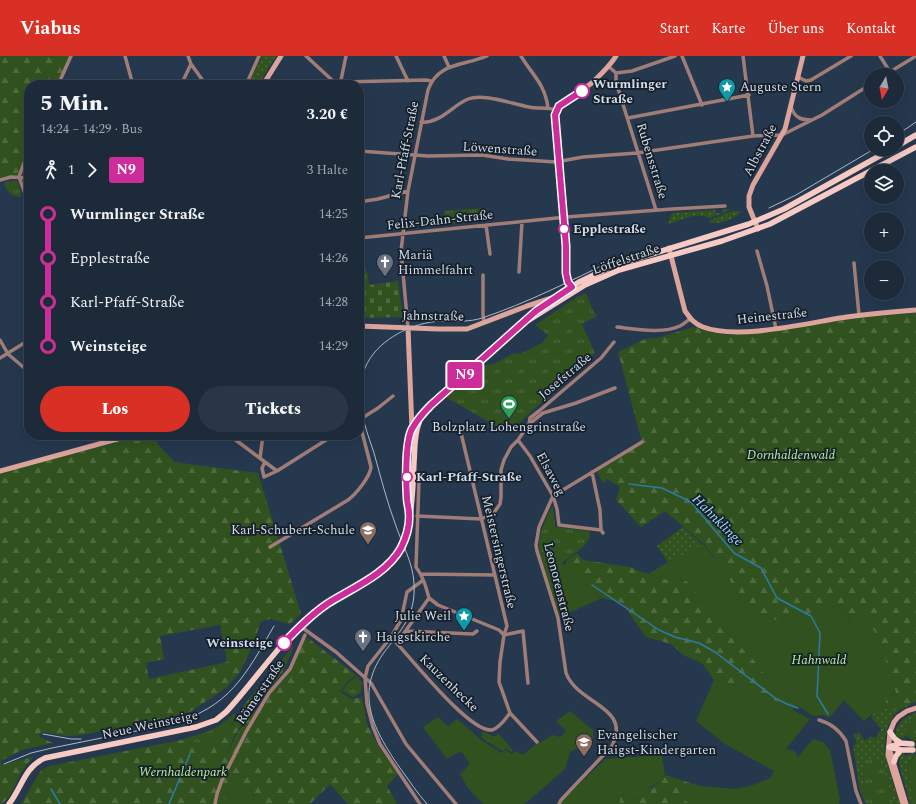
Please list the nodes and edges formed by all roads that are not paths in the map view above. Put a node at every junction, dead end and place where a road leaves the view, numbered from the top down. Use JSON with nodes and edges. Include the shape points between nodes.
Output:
{"nodes":[{"id":1,"x":71,"y":56,"type":"edge"},
{"id":2,"x":125,"y":56,"type":"edge"},
{"id":3,"x":188,"y":56,"type":"edge"},
{"id":4,"x":259,"y":56,"type":"edge"},
{"id":5,"x":281,"y":56,"type":"edge"},
{"id":6,"x":306,"y":56,"type":"edge"},
{"id":7,"x":346,"y":56,"type":"edge"},
{"id":8,"x":396,"y":56,"type":"edge"},
{"id":9,"x":444,"y":56,"type":"edge"},
{"id":10,"x":487,"y":56,"type":"edge"},
{"id":11,"x":521,"y":56,"type":"edge"},
{"id":12,"x":616,"y":56,"type":"edge"},
{"id":13,"x":676,"y":56,"type":"edge"},
{"id":14,"x":682,"y":56,"type":"edge"},
{"id":15,"x":743,"y":56,"type":"edge"},
{"id":16,"x":803,"y":56,"type":"edge"},
{"id":17,"x":851,"y":56,"type":"edge"},
{"id":18,"x":880,"y":56,"type":"edge"},
{"id":19,"x":916,"y":56,"type":"edge"},
{"id":20,"x":191,"y":64,"type":"junction"},
{"id":21,"x":608,"y":66,"type":"junction"},
{"id":22,"x":449,"y":67,"type":"junction"},
{"id":23,"x":888,"y":68,"type":"edge"},
{"id":24,"x":896,"y":68,"type":"edge"},
{"id":25,"x":616,"y":72,"type":"junction"},
{"id":26,"x":798,"y":76,"type":"junction"},
{"id":27,"x":60,"y":80,"type":"edge"},
{"id":28,"x":132,"y":80,"type":"edge"},
{"id":29,"x":183,"y":80,"type":"edge"},
{"id":30,"x":202,"y":80,"type":"edge"},
{"id":31,"x":248,"y":80,"type":"edge"},
{"id":32,"x":266,"y":80,"type":"edge"},
{"id":33,"x":332,"y":80,"type":"edge"},
{"id":34,"x":342,"y":80,"type":"edge"},
{"id":35,"x":408,"y":80,"type":"junction"},
{"id":36,"x":431,"y":81,"type":"junction"},
{"id":37,"x":364,"y":83,"type":"edge"},
{"id":38,"x":864,"y":88,"type":"edge"},
{"id":39,"x":749,"y":95,"type":"junction"},
{"id":40,"x":702,"y":105,"type":"junction"},
{"id":41,"x":790,"y":106,"type":"junction"},
{"id":42,"x":548,"y":108,"type":"junction"},
{"id":43,"x":556,"y":110,"type":"junction"},
{"id":44,"x":628,"y":118,"type":"junction"},
{"id":45,"x":813,"y":120,"type":"junction"},
{"id":46,"x":422,"y":122,"type":"junction"},
{"id":47,"x":782,"y":135,"type":"junction"},
{"id":48,"x":916,"y":135,"type":"edge"},
{"id":49,"x":753,"y":136,"type":"junction"},
{"id":50,"x":904,"y":142,"type":"edge"},
{"id":51,"x":916,"y":147,"type":"edge"},
{"id":52,"x":364,"y":151,"type":"edge"},
{"id":53,"x":637,"y":153,"type":"junction"},
{"id":54,"x":414,"y":156,"type":"junction"},
{"id":55,"x":879,"y":156,"type":"edge"},
{"id":56,"x":559,"y":162,"type":"junction"},
{"id":57,"x":24,"y":163,"type":"edge"},
{"id":58,"x":19,"y":177,"type":"junction"},
{"id":59,"x":24,"y":178,"type":"edge"},
{"id":60,"x":0,"y":180,"type":"edge"},
{"id":61,"x":408,"y":190,"type":"junction"},
{"id":62,"x":24,"y":192,"type":"edge"},
{"id":63,"x":364,"y":201,"type":"edge"},
{"id":64,"x":725,"y":206,"type":"dead end"},
{"id":65,"x":656,"y":210,"type":"junction"},
{"id":66,"x":563,"y":217,"type":"junction"},
{"id":67,"x":522,"y":222,"type":"junction"},
{"id":68,"x":755,"y":222,"type":"junction"},
{"id":69,"x":486,"y":225,"type":"junction"},
{"id":70,"x":758,"y":229,"type":"junction"},
{"id":71,"x":403,"y":233,"type":"junction"},
{"id":72,"x":364,"y":237,"type":"edge"},
{"id":73,"x":669,"y":248,"type":"junction"},
{"id":74,"x":757,"y":251,"type":"dead end"},
{"id":75,"x":490,"y":254,"type":"dead end"},
{"id":76,"x":671,"y":256,"type":"junction"},
{"id":77,"x":854,"y":263,"type":"dead end"},
{"id":78,"x":518,"y":272,"type":"dead end"},
{"id":79,"x":483,"y":275,"type":"dead end"},
{"id":80,"x":573,"y":289,"type":"junction"},
{"id":81,"x":556,"y":297,"type":"junction"},
{"id":82,"x":534,"y":304,"type":"junction"},
{"id":83,"x":544,"y":305,"type":"junction"},
{"id":84,"x":553,"y":305,"type":"junction"},
{"id":85,"x":527,"y":306,"type":"junction"},
{"id":86,"x":916,"y":310,"type":"edge"},
{"id":87,"x":532,"y":315,"type":"junction"},
{"id":88,"x":859,"y":315,"type":"junction"},
{"id":89,"x":690,"y":319,"type":"junction"},
{"id":90,"x":484,"y":322,"type":"junction"},
{"id":91,"x":524,"y":323,"type":"junction"},
{"id":92,"x":364,"y":326,"type":"edge"},
{"id":93,"x":617,"y":327,"type":"dead end"},
{"id":94,"x":408,"y":328,"type":"junction"},
{"id":95,"x":776,"y":329,"type":"junction"},
{"id":96,"x":0,"y":340,"type":"edge"},
{"id":97,"x":614,"y":342,"type":"dead end"},
{"id":98,"x":24,"y":343,"type":"edge"},
{"id":99,"x":8,"y":354,"type":"junction"},
{"id":100,"x":0,"y":358,"type":"edge"},
{"id":101,"x":24,"y":368,"type":"edge"},
{"id":102,"x":615,"y":388,"type":"dead end"},
{"id":103,"x":393,"y":396,"type":"dead end"},
{"id":104,"x":421,"y":415,"type":"junction"},
{"id":105,"x":364,"y":417,"type":"edge"},
{"id":106,"x":529,"y":424,"type":"junction"},
{"id":107,"x":463,"y":427,"type":"dead end"},
{"id":108,"x":412,"y":429,"type":"junction"},
{"id":109,"x":364,"y":439,"type":"edge"},
{"id":110,"x":115,"y":440,"type":"edge"},
{"id":111,"x":235,"y":440,"type":"edge"},
{"id":112,"x":262,"y":440,"type":"edge"},
{"id":113,"x":326,"y":440,"type":"edge"},
{"id":114,"x":518,"y":440,"type":"junction"},
{"id":115,"x":112,"y":441,"type":"joint"},
{"id":116,"x":642,"y":442,"type":"dead end"},
{"id":117,"x":415,"y":446,"type":"junction"},
{"id":118,"x":260,"y":458,"type":"junction"},
{"id":119,"x":265,"y":462,"type":"junction"},
{"id":120,"x":0,"y":471,"type":"edge"},
{"id":121,"x":277,"y":471,"type":"junction"},
{"id":122,"x":592,"y":472,"type":"junction"},
{"id":123,"x":414,"y":475,"type":"junction"},
{"id":124,"x":553,"y":496,"type":"junction"},
{"id":125,"x":410,"y":514,"type":"junction"},
{"id":126,"x":417,"y":516,"type":"junction"},
{"id":127,"x":481,"y":519,"type":"junction"},
{"id":128,"x":270,"y":547,"type":"dead end"},
{"id":129,"x":421,"y":574,"type":"junction"},
{"id":130,"x":495,"y":576,"type":"junction"},
{"id":131,"x":422,"y":581,"type":"junction"},
{"id":132,"x":429,"y":598,"type":"junction"},
{"id":133,"x":300,"y":626,"type":"junction"},
{"id":134,"x":406,"y":631,"type":"junction"},
{"id":135,"x":477,"y":631,"type":"dead end"},
{"id":136,"x":305,"y":635,"type":"dead end"},
{"id":137,"x":504,"y":635,"type":"junction"},
{"id":138,"x":391,"y":637,"type":"junction"},
{"id":139,"x":396,"y":643,"type":"junction"},
{"id":140,"x":365,"y":678,"type":"junction"},
{"id":141,"x":528,"y":684,"type":"dead end"},
{"id":142,"x":916,"y":708,"type":"edge"},
{"id":143,"x":510,"y":713,"type":"junction"},
{"id":144,"x":819,"y":720,"type":"dead end"},
{"id":145,"x":890,"y":732,"type":"junction"},
{"id":146,"x":537,"y":742,"type":"dead end"},
{"id":147,"x":901,"y":743,"type":"junction"},
{"id":148,"x":889,"y":747,"type":"junction"},
{"id":149,"x":901,"y":750,"type":"junction"},
{"id":150,"x":894,"y":762,"type":"junction"},
{"id":151,"x":10,"y":804,"type":"edge"},
{"id":152,"x":215,"y":804,"type":"edge"},
{"id":153,"x":420,"y":804,"type":"edge"},
{"id":154,"x":456,"y":804,"type":"edge"},
{"id":155,"x":559,"y":804,"type":"edge"},
{"id":156,"x":861,"y":804,"type":"edge"},
{"id":157,"x":904,"y":804,"type":"edge"}],
"edges":[{"from":1,"to":27,"type":"street"},
{"from":2,"to":28,"type":"street"},
{"from":3,"to":20,"type":"street"},
{"from":4,"to":31,"type":"street"},
{"from":5,"to":32,"type":"street"},
{"from":6,"to":33,"type":"street"},
{"from":7,"to":34,"type":"street"},
{"from":8,"to":35,"type":"street"},
{"from":9,"to":22,"type":"street"},
{"from":10,"to":22,"type":"street"},
{"from":11,"to":42,"type":"street","via":[[540,83]]},
{"from":12,"to":21,"type":"street"},
{"from":13,"to":25,"type":"street","via":[[632,71]]},
{"from":14,"to":40,"type":"street"},
{"from":15,"to":39,"type":"street"},
{"from":16,"to":26,"type":"street","name":"Albstraße"},
{"from":17,"to":26,"type":"street","via":[[811,80],[806,81]]},
{"from":18,"to":23,"type":"street"},
{"from":19,"to":24,"type":"street"},
{"from":20,"to":29,"type":"street"},
{"from":20,"to":30,"type":"street"},
{"from":21,"to":25,"type":"street"},
{"from":21,"to":43,"type":"street","via":[[593,82]]},
{"from":22,"to":36,"type":"street"},
{"from":25,"to":44,"type":"street","name":"Rubensstraße","via":[[616,82]]},
{"from":26,"to":41,"type":"street","name":"Albstraße"},
{"from":35,"to":36,"type":"street"},
{"from":35,"to":37,"type":"street"},
{"from":36,"to":46,"type":"street","name":"Karl-Pfaff-Straße"},
{"from":38,"to":45,"type":"street"},
{"from":39,"to":40,"type":"street"},
{"from":39,"to":49,"type":"street"},
{"from":40,"to":44,"type":"street"},
{"from":41,"to":45,"type":"street","via":[[797,117]]},
{"from":41,"to":47,"type":"street","name":"Albstraße"},
{"from":42,"to":43,"type":"street"},
{"from":42,"to":46,"type":"street","via":[[530,108],[476,97],[467,99],[434,120]]},
{"from":43,"to":56,"type":"street"},
{"from":44,"to":53,"type":"street","name":"Rubensstraße"},
{"from":45,"to":47,"type":"street"},
{"from":46,"to":54,"type":"street","name":"Karl-Pfaff-Straße"},
{"from":47,"to":49,"type":"street","name":"Löwenstraße"},
{"from":47,"to":68,"type":"street","name":"Albstraße","via":[[749,196],[748,207]]},
{"from":48,"to":50,"type":"main road"},
{"from":49,"to":53,"type":"street","name":"Löwenstraße"},
{"from":51,"to":70,"type":"main road","name":"Löffelstraße"},
{"from":52,"to":54,"type":"street","name":"Löwenstraße"},
{"from":53,"to":56,"type":"street","name":"Löwenstraße"},
{"from":53,"to":65,"type":"street","name":"Rubensstraße"},
{"from":54,"to":56,"type":"street","name":"Löwenstraße","via":[[482,155]]},
{"from":54,"to":61,"type":"street","name":"Karl-Pfaff-Straße"},
{"from":55,"to":68,"type":"main road","name":"Löffelstraße"},
{"from":56,"to":66,"type":"street"},
{"from":57,"to":58,"type":"street"},
{"from":58,"to":59,"type":"street"},
{"from":58,"to":60,"type":"street"},
{"from":58,"to":62,"type":"street"},
{"from":61,"to":63,"type":"street"},
{"from":61,"to":71,"type":"street","name":"Karl-Pfaff-Straße"},
{"from":64,"to":65,"type":"street","name":"Felix-Dahn-Straße"},
{"from":65,"to":66,"type":"street","name":"Felix-Dahn-Straße"},
{"from":66,"to":67,"type":"street","name":"Felix-Dahn-Straße"},
{"from":66,"to":80,"type":"street","via":[[566,273]]},
{"from":67,"to":69,"type":"street","name":"Felix-Dahn-Straße"},
{"from":67,"to":78,"type":"street"},
{"from":68,"to":70,"type":"street","name":"Albstraße"},
{"from":68,"to":73,"type":"main road","name":"Löffelstraße"},
{"from":69,"to":71,"type":"street","name":"Felix-Dahn-Straße"},
{"from":69,"to":75,"type":"street"},
{"from":70,"to":76,"type":"main road","name":"Löffelstraße"},
{"from":71,"to":72,"type":"street","name":"Felix-Dahn-Straße"},
{"from":71,"to":94,"type":"street","name":"Karl-Pfaff-Straße","via":[[401,250]]},
{"from":73,"to":76,"type":"street"},
{"from":73,"to":80,"type":"main road","name":"Löffelstraße","via":[[613,266]]},
{"from":74,"to":95,"type":"street"},
{"from":76,"to":80,"type":"main road","name":"Löffelstraße","via":[[619,270]]},
{"from":76,"to":89,"type":"street","via":[[685,311]]},
{"from":77,"to":88,"type":"street"},
{"from":79,"to":90,"type":"street"},
{"from":80,"to":81,"type":"main road","name":"Löffelstraße"},
{"from":80,"to":84,"type":"main road","name":"Löffelstraße"},
{"from":81,"to":82,"type":"street","name":"Jahnstraße"},
{"from":81,"to":83,"type":"main road","name":"Löffelstraße"},
{"from":82,"to":83,"type":"street","name":"Jahnstraße"},
{"from":82,"to":85,"type":"street","name":"Jahnstraße"},
{"from":83,"to":84,"type":"street","name":"Jahnstraße"},
{"from":83,"to":87,"type":"main road","name":"Löffelstraße"},
{"from":84,"to":91,"type":"main road","name":"Löffelstraße"},
{"from":85,"to":87,"type":"street"},
{"from":85,"to":90,"type":"street","name":"Jahnstraße"},
{"from":86,"to":88,"type":"street","name":"Heinestraße"},
{"from":87,"to":91,"type":"main road","name":"Löffelstraße"},
{"from":88,"to":95,"type":"street","name":"Heinestraße"},
{"from":89,"to":93,"type":"street","via":[[681,326],[670,329],[639,330]]},
{"from":89,"to":95,"type":"street","name":"Heinestraße","via":[[703,327],[721,331]]},
{"from":90,"to":94,"type":"street","name":"Jahnstraße","via":[[460,330]]},
{"from":91,"to":104,"type":"main road"},
{"from":92,"to":94,"type":"street","name":"Jahnstraße"},
{"from":94,"to":108,"type":"street","name":"Karl-Pfaff-Straße"},
{"from":96,"to":99,"type":"street"},
{"from":97,"to":106,"type":"street","name":"Josefstraße","via":[[601,358],[530,418]]},
{"from":98,"to":99,"type":"street"},
{"from":99,"to":100,"type":"street"},
{"from":99,"to":101,"type":"street"},
{"from":102,"to":106,"type":"street","via":[[543,413]]},
{"from":103,"to":105,"type":"street"},
{"from":104,"to":108,"type":"main road"},
{"from":104,"to":117,"type":"main road"},
{"from":106,"to":114,"type":"street"},
{"from":107,"to":127,"type":"street","name":"Meistersingerstraße","via":[[461,432]]},
{"from":108,"to":117,"type":"main road"},
{"from":108,"to":125,"type":"main road","via":[[407,467],[407,499]]},
{"from":109,"to":128,"type":"street","via":[[371,466],[369,474],[357,491],[348,500]]},
{"from":110,"to":115,"type":"street"},
{"from":111,"to":118,"type":"street"},
{"from":112,"to":118,"type":"street"},
{"from":113,"to":121,"type":"street"},
{"from":114,"to":124,"type":"street","name":"Elsaweg"},
{"from":114,"to":127,"type":"street","via":[[508,451],[502,464],[500,504],[494,514]]},
{"from":115,"to":120,"type":"street"},
{"from":116,"to":122,"type":"street"},
{"from":117,"to":123,"type":"main road"},
{"from":118,"to":119,"type":"street"},
{"from":119,"to":121,"type":"street"},
{"from":119,"to":121,"type":"street","via":[[262,468],[264,477]]},
{"from":122,"to":124,"type":"street"},
{"from":122,"to":124,"type":"street","name":"Elsaweg","via":[[602,531],[559,525]]},
{"from":123,"to":125,"type":"main road"},
{"from":123,"to":126,"type":"street","via":[[419,480]]},
{"from":124,"to":155,"type":"street","name":"Leonorenstraße","via":[[537,534],[536,546],[558,618],[566,673],[570,683],[610,713],[616,723],[616,738],[606,753]]},
{"from":125,"to":133,"type":"main road","name":"Neue Weinsteige","via":[[401,548],[391,562],[375,575],[324,606]]},
{"from":126,"to":127,"type":"street"},
{"from":126,"to":129,"type":"street","via":[[416,567]]},
{"from":127,"to":130,"type":"street","name":"Meistersingerstraße"},
{"from":129,"to":130,"type":"street"},
{"from":129,"to":131,"type":"street"},
{"from":130,"to":137,"type":"street","name":"Meistersingerstraße","via":[[507,626]]},
{"from":131,"to":132,"type":"street"},
{"from":131,"to":138,"type":"street","via":[[407,592],[401,620]]},
{"from":132,"to":134,"type":"street"},
{"from":132,"to":137,"type":"street","via":[[438,605],[499,630]]},
{"from":133,"to":140,"type":"street","via":[[336,652]]},
{"from":133,"to":151,"type":"main road","name":"Neue Weinsteige","via":[[232,706],[216,720],[189,729],[40,760],[30,768]]},
{"from":134,"to":135,"type":"street","via":[[473,634]]},
{"from":134,"to":139,"type":"street"},
{"from":136,"to":152,"type":"street","name":"Römerstraße","via":[[290,669],[270,693],[246,732],[222,780]]},
{"from":137,"to":141,"type":"street","via":[[523,630]]},
{"from":137,"to":143,"type":"street","name":"Meistersingerstraße","via":[[499,682]]},
{"from":138,"to":139,"type":"street"},
{"from":138,"to":140,"type":"street","via":[[368,666]]},
{"from":139,"to":143,"type":"street","name":"Kauzenhecke","via":[[432,684],[463,714],[481,726],[494,729]]},
{"from":140,"to":153,"type":"street","via":[[368,712],[380,744]]},
{"from":140,"to":154,"type":"street","via":[[381,699],[406,744]]},
{"from":142,"to":145,"type":"street","via":[[898,717]]},
{"from":143,"to":146,"type":"street"},
{"from":144,"to":156,"type":"street","via":[[827,722],[846,741]]},
{"from":145,"to":147,"type":"main road","via":[[895,740]]},
{"from":145,"to":148,"type":"street"},
{"from":147,"to":148,"type":"main road"},
{"from":147,"to":149,"type":"main road","via":[[912,747]]},
{"from":148,"to":149,"type":"main road"},
{"from":148,"to":150,"type":"street"},
{"from":148,"to":157,"type":"street","via":[[889,760]]},
{"from":149,"to":150,"type":"main road"},
{"from":150,"to":157,"type":"street"}]}
